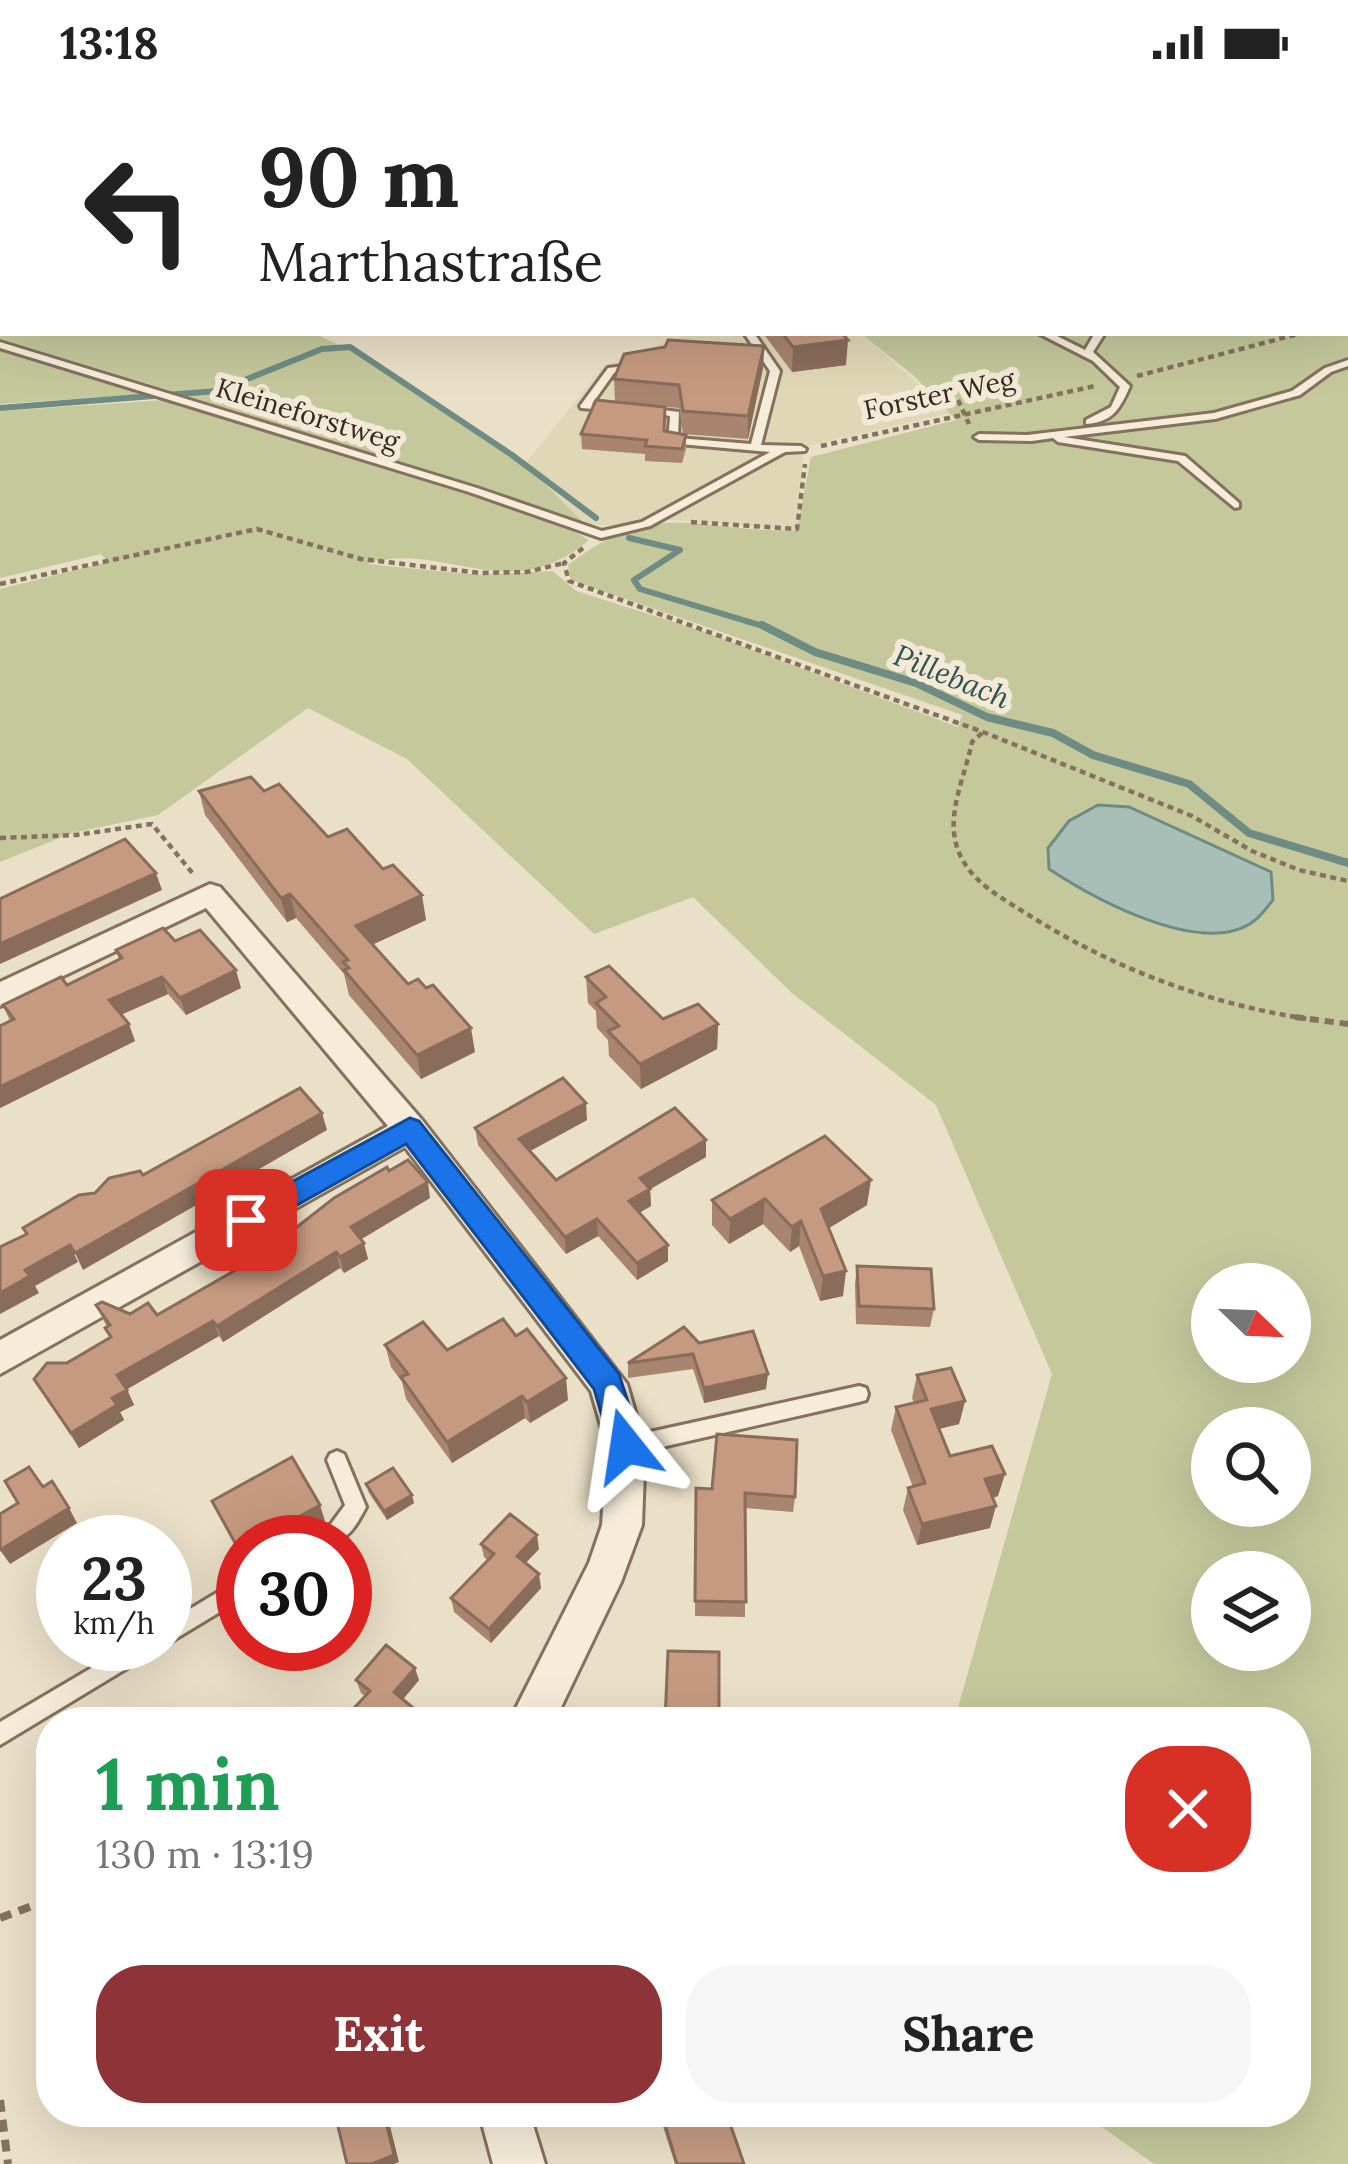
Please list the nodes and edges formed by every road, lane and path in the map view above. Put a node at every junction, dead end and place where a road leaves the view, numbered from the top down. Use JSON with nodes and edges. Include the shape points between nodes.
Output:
{"nodes":[{"id":1,"x":751,"y":336,"type":"edge"},
{"id":2,"x":1049,"y":336,"type":"edge"},
{"id":3,"x":1098,"y":336,"type":"edge"},
{"id":4,"x":1276,"y":336,"type":"edge"},
{"id":5,"x":1290,"y":336,"type":"edge"},
{"id":6,"x":0,"y":345,"type":"edge"},
{"id":7,"x":1096,"y":359,"type":"junction"},
{"id":8,"x":1348,"y":363,"type":"edge"},
{"id":9,"x":644,"y":367,"type":"edge"},
{"id":10,"x":1119,"y":378,"type":"junction"},
{"id":11,"x":958,"y":400,"type":"dead end"},
{"id":12,"x":960,"y":412,"type":"junction"},
{"id":13,"x":1070,"y":431,"type":"junction"},
{"id":14,"x":979,"y":437,"type":"dead end"},
{"id":15,"x":1026,"y":438,"type":"junction"},
{"id":16,"x":755,"y":448,"type":"junction"},
{"id":17,"x":783,"y":449,"type":"junction"},
{"id":18,"x":804,"y":449,"type":"junction"},
{"id":19,"x":1235,"y":505,"type":"dead end"},
{"id":20,"x":655,"y":519,"type":"junction"},
{"id":21,"x":601,"y":535,"type":"junction"},
{"id":22,"x":564,"y":563,"type":"junction"},
{"id":23,"x":0,"y":584,"type":"edge"},
{"id":24,"x":983,"y":732,"type":"junction"},
{"id":25,"x":0,"y":838,"type":"edge"},
{"id":26,"x":186,"y":864,"type":"dead end"},
{"id":27,"x":1348,"y":881,"type":"edge"},
{"id":28,"x":0,"y":995,"type":"edge"},
{"id":29,"x":1348,"y":1024,"type":"edge"},
{"id":30,"x":410,"y":1129,"type":"junction"},
{"id":31,"x":0,"y":1358,"type":"edge"},
{"id":32,"x":859,"y":1394,"type":"dead end"},
{"id":33,"x":626,"y":1446,"type":"junction"},
{"id":34,"x":337,"y":1460,"type":"dead end"},
{"id":35,"x":351,"y":1515,"type":"edge"},
{"id":36,"x":106,"y":1671,"type":"edge"},
{"id":37,"x":46,"y":1707,"type":"edge"},
{"id":38,"x":538,"y":1707,"type":"edge"},
{"id":39,"x":36,"y":1713,"type":"edge"},
{"id":40,"x":0,"y":1734,"type":"edge"},
{"id":41,"x":36,"y":1905,"type":"edge"},
{"id":42,"x":0,"y":1918,"type":"edge"},
{"id":43,"x":0,"y":2100,"type":"edge"},
{"id":44,"x":508,"y":2127,"type":"edge"},
{"id":45,"x":8,"y":2164,"type":"edge"},
{"id":46,"x":519,"y":2164,"type":"edge"}],
"edges":[{"from":1,"to":16,"type":"lane","via":[[775,370]]},
{"from":2,"to":7,"type":"lane"},
{"from":3,"to":7,"type":"lane","via":[[1088,353]]},
{"from":4,"to":10,"type":"path"},
{"from":5,"to":10,"type":"path","name":"Forster Weg"},
{"from":6,"to":21,"type":"lane","name":"Kleineforstweg"},
{"from":7,"to":10,"type":"lane"},
{"from":8,"to":13,"type":"lane","via":[[1296,393],[1215,416]]},
{"from":9,"to":16,"type":"lane","via":[[611,370],[585,406],[675,414],[672,441]]},
{"from":10,"to":12,"type":"path","name":"Forster Weg"},
{"from":10,"to":13,"type":"lane","via":[[1125,386],[1115,409]]},
{"from":11,"to":12,"type":"path"},
{"from":12,"to":18,"type":"path","name":"Forster Weg"},
{"from":13,"to":15,"type":"lane"},
{"from":14,"to":15,"type":"lane"},
{"from":15,"to":19,"type":"lane","via":[[1165,453]]},
{"from":16,"to":17,"type":"lane"},
{"from":17,"to":18,"type":"lane"},
{"from":17,"to":20,"type":"lane"},
{"from":18,"to":20,"type":"path","via":[[797,530]]},
{"from":20,"to":21,"type":"lane"},
{"from":21,"to":22,"type":"path"},
{"from":22,"to":23,"type":"path","via":[[480,573],[362,559],[256,529]]},
{"from":22,"to":24,"type":"path","via":[[569,581]]},
{"from":24,"to":27,"type":"path","via":[[1192,816],[1283,863]]},
{"from":24,"to":29,"type":"path","via":[[972,742],[952,820],[980,887],[1130,973],[1210,1001]]},
{"from":25,"to":26,"type":"path","via":[[152,824]]},
{"from":28,"to":30,"type":"street","via":[[210,893]]},
{"from":30,"to":31,"type":"street"},
{"from":30,"to":33,"type":"street","via":[[608,1384]]},
{"from":32,"to":33,"type":"lane"},
{"from":33,"to":38,"type":"street","via":[[622,1525],[607,1570]]},
{"from":34,"to":35,"type":"lane","via":[[356,1508]]},
{"from":36,"to":37,"type":"lane"},
{"from":39,"to":40,"type":"lane"},
{"from":41,"to":42,"type":"path"},
{"from":43,"to":45,"type":"path"},
{"from":44,"to":46,"type":"street"}]}
